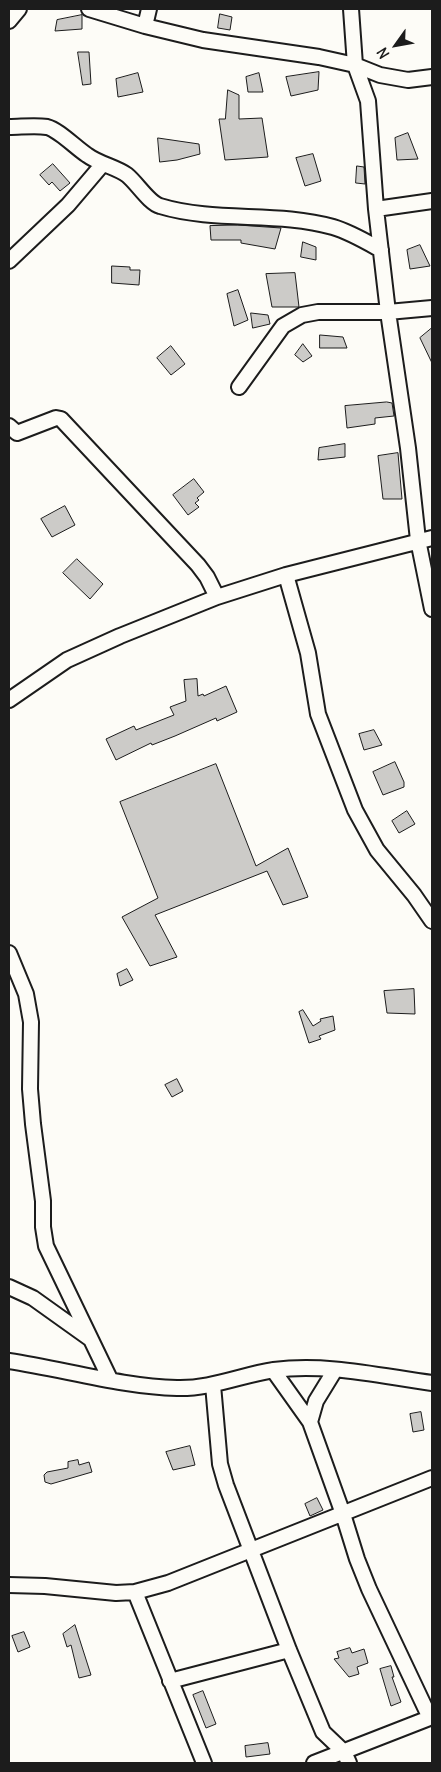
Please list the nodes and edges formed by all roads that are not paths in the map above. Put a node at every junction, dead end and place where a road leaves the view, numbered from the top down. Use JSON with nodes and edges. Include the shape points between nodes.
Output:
{"nodes":[{"id":1,"x":19,"y":9,"type":"edge"},
{"id":2,"x":89,"y":9,"type":"edge"},
{"id":3,"x":149,"y":9,"type":"edge"},
{"id":4,"x":351,"y":9,"type":"edge"},
{"id":5,"x":9,"y":21,"type":"edge"},
{"id":6,"x":144,"y":26,"type":"junction"},
{"id":7,"x":355,"y":65,"type":"junction"},
{"id":8,"x":432,"y":77,"type":"edge"},
{"id":9,"x":9,"y":127,"type":"edge"},
{"id":10,"x":102,"y":165,"type":"junction"},
{"id":11,"x":432,"y":201,"type":"edge"},
{"id":12,"x":376,"y":209,"type":"junction"},
{"id":13,"x":381,"y":250,"type":"junction"},
{"id":14,"x":9,"y":261,"type":"edge"},
{"id":15,"x":432,"y":308,"type":"edge"},
{"id":16,"x":388,"y":312,"type":"junction"},
{"id":17,"x":239,"y":387,"type":"dead end"},
{"id":18,"x":9,"y":426,"type":"edge"},
{"id":19,"x":432,"y":538,"type":"edge"},
{"id":20,"x":418,"y":540,"type":"junction"},
{"id":21,"x":286,"y":575,"type":"junction"},
{"id":22,"x":217,"y":597,"type":"junction"},
{"id":23,"x":432,"y":610,"type":"edge"},
{"id":24,"x":9,"y":700,"type":"edge"},
{"id":25,"x":432,"y":921,"type":"edge"},
{"id":26,"x":9,"y":953,"type":"edge"},
{"id":27,"x":9,"y":1286,"type":"edge"},
{"id":28,"x":91,"y":1340,"type":"junction"},
{"id":29,"x":9,"y":1361,"type":"edge"},
{"id":30,"x":273,"y":1370,"type":"junction"},
{"id":31,"x":334,"y":1370,"type":"junction"},
{"id":32,"x":110,"y":1379,"type":"junction"},
{"id":33,"x":432,"y":1383,"type":"edge"},
{"id":34,"x":213,"y":1385,"type":"junction"},
{"id":35,"x":310,"y":1422,"type":"junction"},
{"id":36,"x":432,"y":1478,"type":"edge"},
{"id":37,"x":343,"y":1514,"type":"junction"},
{"id":38,"x":250,"y":1551,"type":"junction"},
{"id":39,"x":9,"y":1585,"type":"edge"},
{"id":40,"x":135,"y":1592,"type":"junction"},
{"id":41,"x":289,"y":1650,"type":"junction"},
{"id":42,"x":170,"y":1681,"type":"junction"},
{"id":43,"x":431,"y":1718,"type":"edge"},
{"id":44,"x":346,"y":1758,"type":"edge"},
{"id":45,"x":204,"y":1763,"type":"edge"},
{"id":46,"x":314,"y":1763,"type":"edge"}],
"edges":[{"from":1,"to":5,"type":"street"},
{"from":2,"to":6,"type":"street"},
{"from":3,"to":6,"type":"street"},
{"from":4,"to":7,"type":"street"},
{"from":6,"to":7,"type":"street","via":[[204,40]]},
{"from":7,"to":8,"type":"street","via":[[370,72],[408,80]]},
{"from":7,"to":12,"type":"street","via":[[368,101]]},
{"from":9,"to":10,"type":"street","via":[[47,127]]},
{"from":10,"to":13,"type":"street","via":[[128,176],[158,205],[191,214],[252,216],[333,227]]},
{"from":10,"to":14,"type":"street","via":[[68,205]]},
{"from":11,"to":12,"type":"street"},
{"from":12,"to":13,"type":"street"},
{"from":13,"to":16,"type":"street"},
{"from":15,"to":16,"type":"street"},
{"from":16,"to":17,"type":"street","via":[[318,312],[294,319],[283,326]]},
{"from":16,"to":20,"type":"street"},
{"from":18,"to":22,"type":"street","via":[[17,433],[61,419],[198,565]]},
{"from":19,"to":20,"type":"street"},
{"from":20,"to":21,"type":"street"},
{"from":20,"to":23,"type":"street"},
{"from":21,"to":22,"type":"street"},
{"from":21,"to":25,"type":"street","via":[[308,653],[318,714],[355,810],[377,850]]},
{"from":22,"to":24,"type":"street","via":[[66,660]]},
{"from":26,"to":28,"type":"street","via":[[26,994],[31,1022],[30,1089],[44,1201],[46,1246]]},
{"from":27,"to":28,"type":"street","via":[[33,1298]]},
{"from":28,"to":32,"type":"street"},
{"from":29,"to":32,"type":"street"},
{"from":30,"to":31,"type":"street"},
{"from":30,"to":34,"type":"street"},
{"from":30,"to":35,"type":"street"},
{"from":31,"to":33,"type":"street"},
{"from":31,"to":35,"type":"street","via":[[316,1401]]},
{"from":32,"to":34,"type":"street","via":[[178,1388]]},
{"from":34,"to":38,"type":"street","via":[[220,1464]]},
{"from":35,"to":37,"type":"street"},
{"from":36,"to":37,"type":"street"},
{"from":37,"to":38,"type":"street"},
{"from":37,"to":43,"type":"street","via":[[369,1589]]},
{"from":38,"to":40,"type":"street","via":[[168,1583]]},
{"from":38,"to":41,"type":"street"},
{"from":39,"to":40,"type":"street"},
{"from":40,"to":42,"type":"street"},
{"from":41,"to":42,"type":"street"},
{"from":41,"to":44,"type":"street","via":[[323,1732]]},
{"from":42,"to":45,"type":"street"},
{"from":43,"to":44,"type":"street"},
{"from":44,"to":46,"type":"street"}]}
